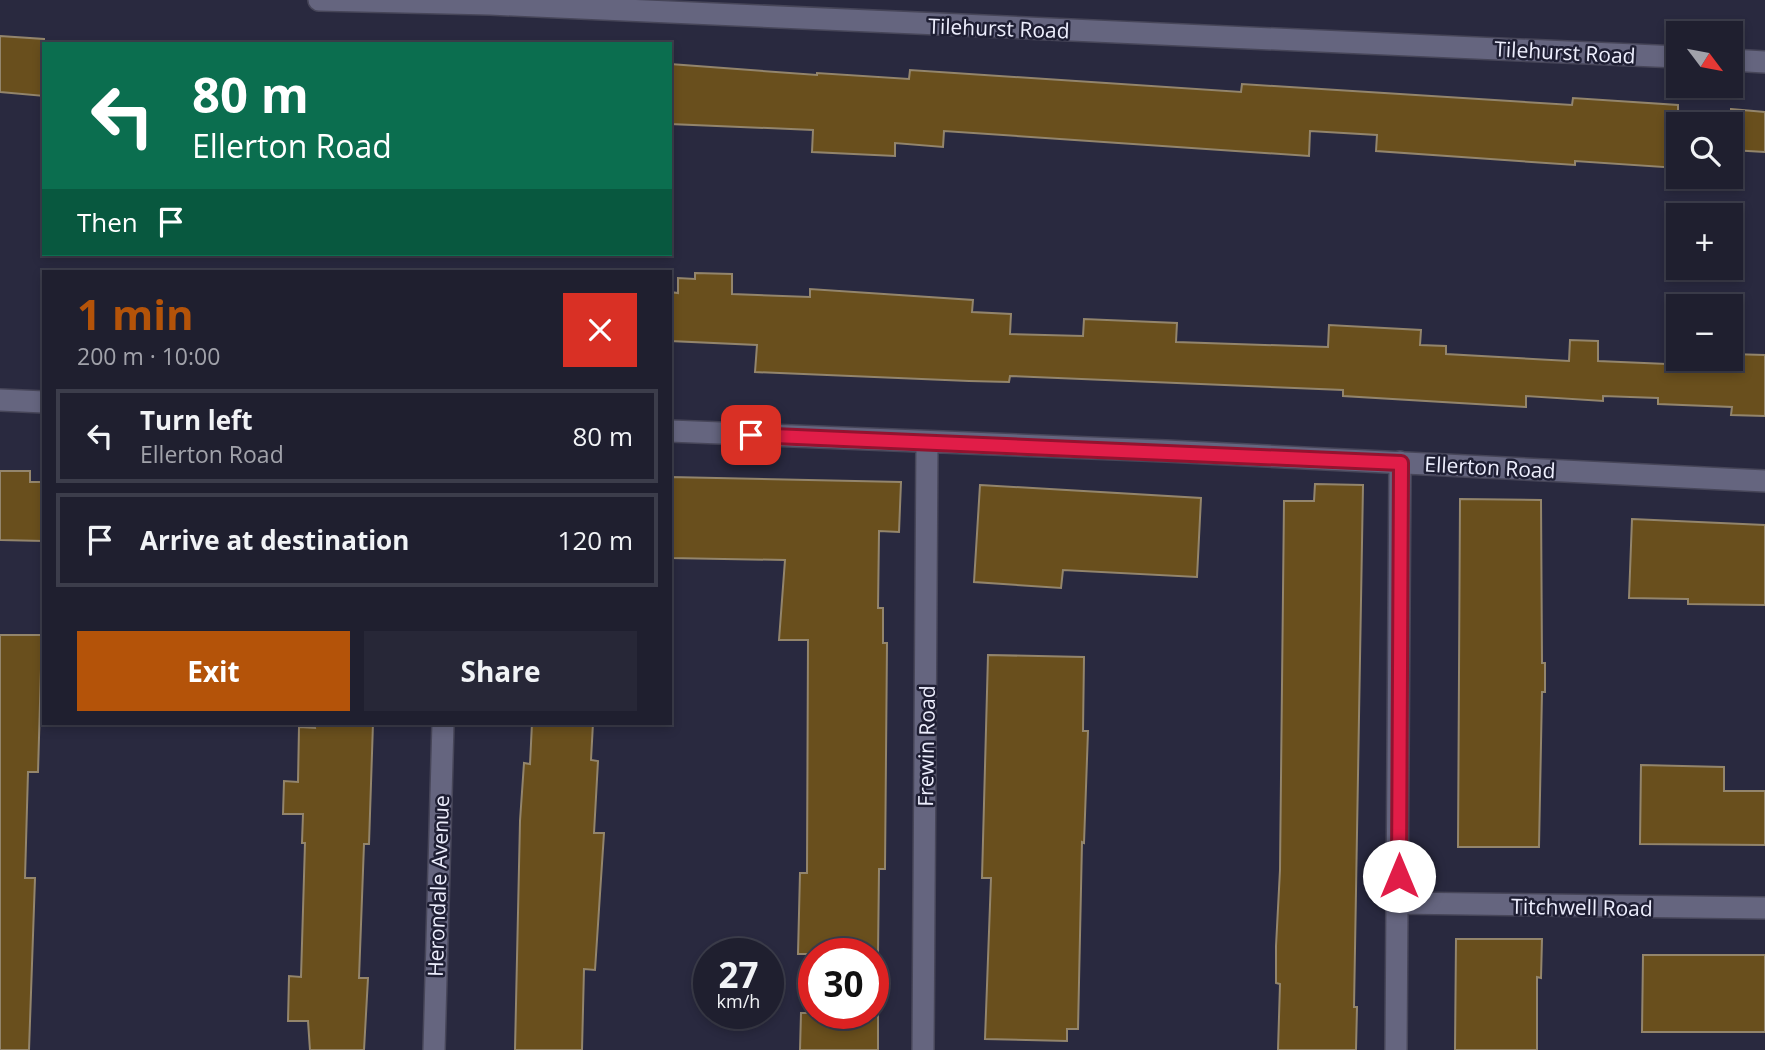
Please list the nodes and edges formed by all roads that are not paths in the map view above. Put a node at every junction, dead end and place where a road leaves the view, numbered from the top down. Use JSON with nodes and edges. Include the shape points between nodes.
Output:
{"nodes":[{"id":1,"x":319,"y":0,"type":"edge"},
{"id":2,"x":619,"y":5,"type":"edge"},
{"id":3,"x":1666,"y":56,"type":"edge"},
{"id":4,"x":1743,"y":61,"type":"edge"},
{"id":5,"x":1765,"y":62,"type":"edge"},
{"id":6,"x":0,"y":400,"type":"edge"},
{"id":7,"x":42,"y":402,"type":"edge"},
{"id":8,"x":672,"y":431,"type":"edge"},
{"id":9,"x":927,"y":442,"type":"junction"},
{"id":10,"x":1401,"y":463,"type":"junction"},
{"id":11,"x":1765,"y":481,"type":"edge"},
{"id":12,"x":443,"y":725,"type":"edge"},
{"id":13,"x":1399,"y":903,"type":"junction"},
{"id":14,"x":1765,"y":908,"type":"edge"},
{"id":15,"x":434,"y":1050,"type":"edge"},
{"id":16,"x":923,"y":1050,"type":"edge"},
{"id":17,"x":1396,"y":1050,"type":"edge"}],
"edges":[{"from":1,"to":2,"type":"street","name":"Tilehurst Road"},
{"from":2,"to":3,"type":"street","name":"Tilehurst Road"},
{"from":4,"to":5,"type":"street"},
{"from":6,"to":7,"type":"street"},
{"from":8,"to":9,"type":"street","name":"Ellerton Road"},
{"from":9,"to":10,"type":"street","name":"Ellerton Road"},
{"from":9,"to":16,"type":"street","name":"Frewin Road"},
{"from":10,"to":11,"type":"street","name":"Ellerton Road"},
{"from":10,"to":13,"type":"street"},
{"from":12,"to":15,"type":"street","name":"Herondale Avenue"},
{"from":13,"to":14,"type":"street","name":"Titchwell Road"},
{"from":13,"to":17,"type":"street"}]}
